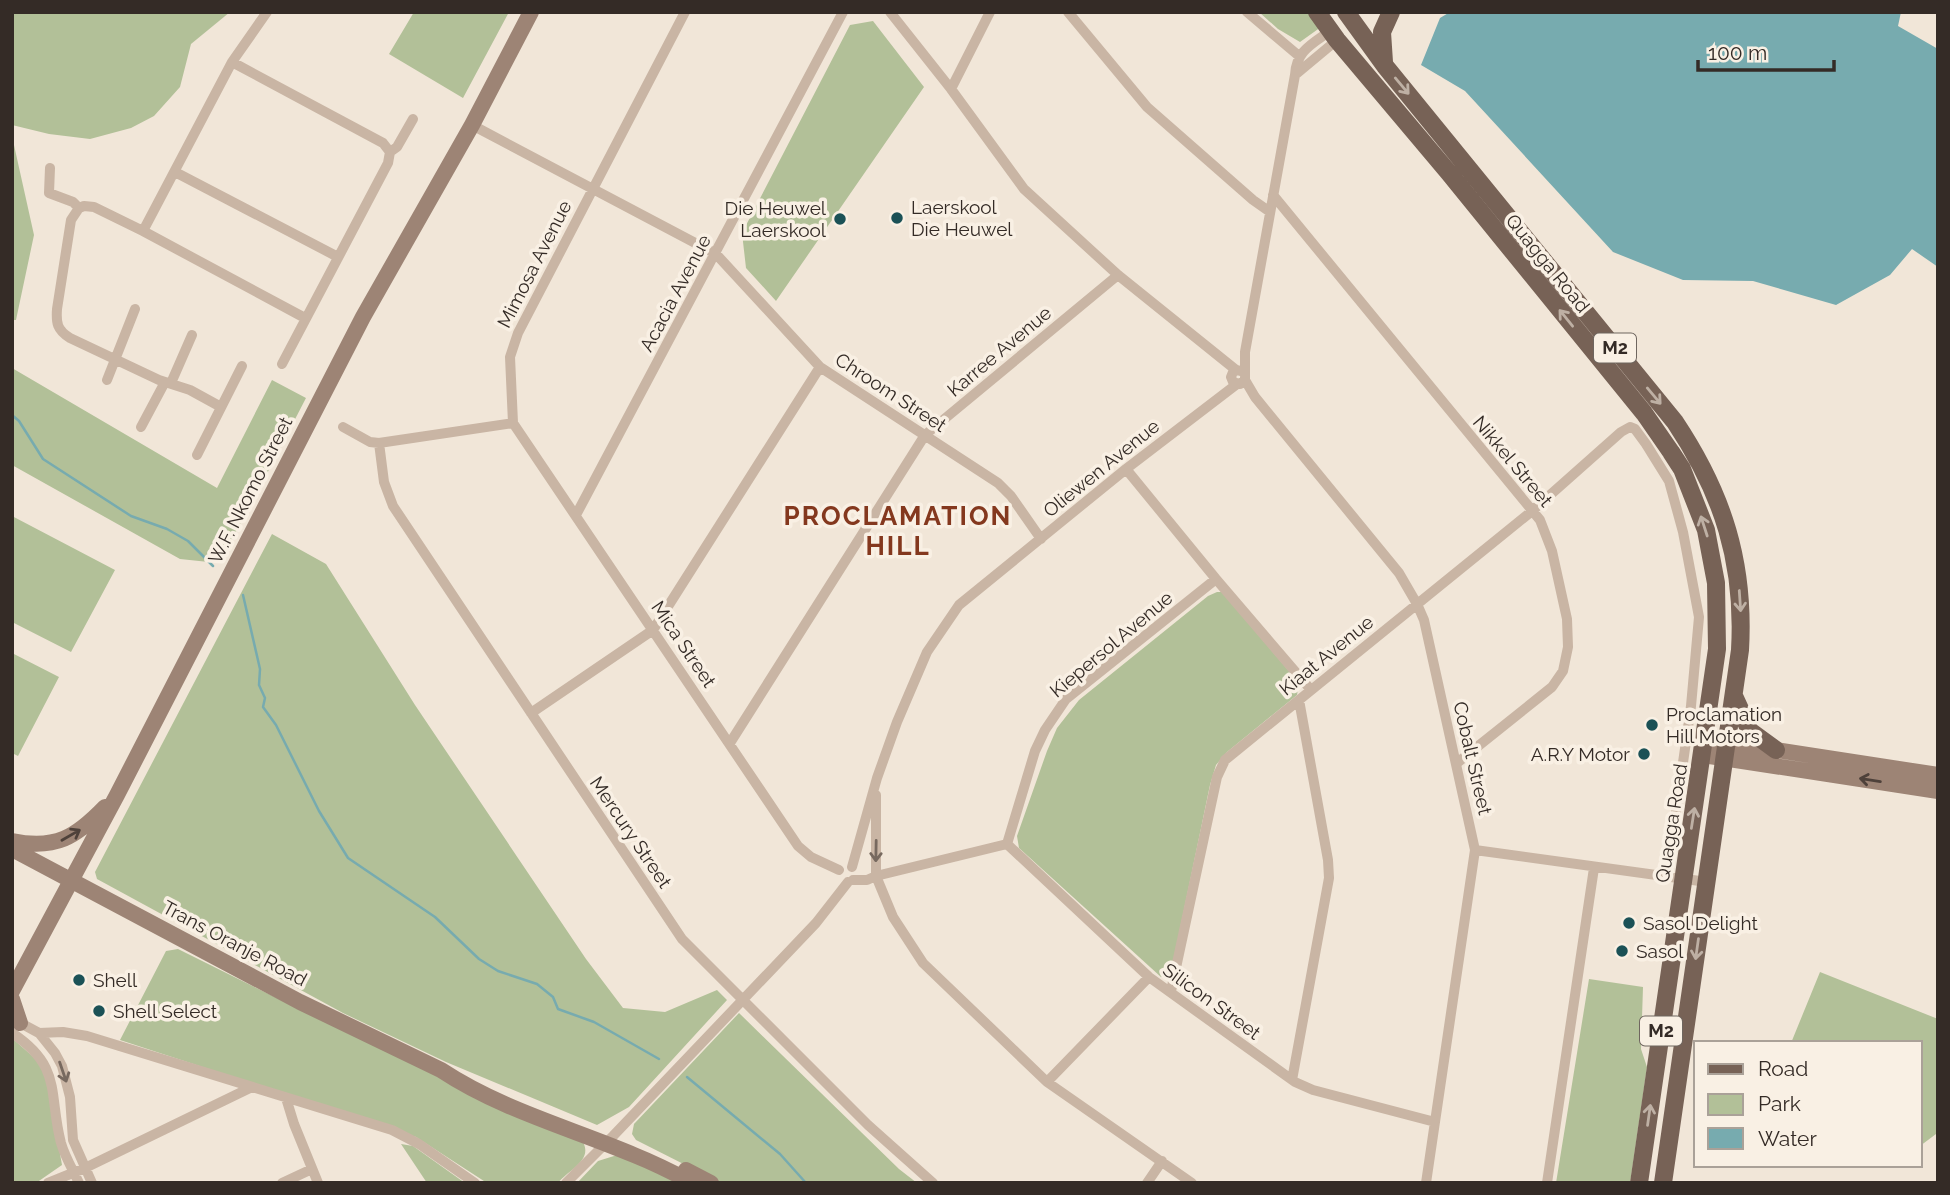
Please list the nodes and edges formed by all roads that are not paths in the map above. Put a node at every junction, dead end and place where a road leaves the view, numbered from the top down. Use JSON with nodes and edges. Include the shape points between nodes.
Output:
{"nodes":[{"id":1,"x":267,"y":12,"type":"edge"},
{"id":2,"x":531,"y":12,"type":"edge"},
{"id":3,"x":685,"y":12,"type":"edge"},
{"id":4,"x":843,"y":12,"type":"edge"},
{"id":5,"x":890,"y":12,"type":"edge"},
{"id":6,"x":990,"y":12,"type":"edge"},
{"id":7,"x":1068,"y":12,"type":"edge"},
{"id":8,"x":1247,"y":12,"type":"edge"},
{"id":9,"x":1317,"y":12,"type":"edge"},
{"id":10,"x":1384,"y":12,"type":"edge"},
{"id":11,"x":1391,"y":12,"type":"edge"},
{"id":12,"x":1353,"y":17,"type":"edge"},
{"id":13,"x":1333,"y":35,"type":"junction"},
{"id":14,"x":1299,"y":56,"type":"junction"},
{"id":15,"x":232,"y":62,"type":"junction"},
{"id":16,"x":1385,"y":66,"type":"junction"},
{"id":17,"x":1295,"y":75,"type":"junction"},
{"id":18,"x":951,"y":89,"type":"junction"},
{"id":19,"x":413,"y":119,"type":"dead end"},
{"id":20,"x":472,"y":125,"type":"junction"},
{"id":21,"x":386,"y":148,"type":"junction"},
{"id":22,"x":50,"y":168,"type":"dead end"},
{"id":23,"x":175,"y":172,"type":"junction"},
{"id":24,"x":593,"y":189,"type":"junction"},
{"id":25,"x":1273,"y":195,"type":"junction"},
{"id":26,"x":79,"y":208,"type":"junction"},
{"id":27,"x":1270,"y":212,"type":"junction"},
{"id":28,"x":143,"y":231,"type":"junction"},
{"id":29,"x":716,"y":254,"type":"junction"},
{"id":30,"x":338,"y":257,"type":"junction"},
{"id":31,"x":1118,"y":275,"type":"junction"},
{"id":32,"x":135,"y":309,"type":"dead end"},
{"id":33,"x":306,"y":318,"type":"junction"},
{"id":34,"x":192,"y":335,"type":"dead end"},
{"id":35,"x":116,"y":358,"type":"junction"},
{"id":36,"x":282,"y":364,"type":"dead end"},
{"id":37,"x":242,"y":366,"type":"dead end"},
{"id":38,"x":820,"y":367,"type":"junction"},
{"id":39,"x":1238,"y":377,"type":"junction"},
{"id":40,"x":107,"y":380,"type":"dead end"},
{"id":41,"x":168,"y":382,"type":"junction"},
{"id":42,"x":221,"y":407,"type":"junction"},
{"id":43,"x":513,"y":423,"type":"junction"},
{"id":44,"x":141,"y":427,"type":"dead end"},
{"id":45,"x":343,"y":427,"type":"dead end"},
{"id":46,"x":925,"y":435,"type":"junction"},
{"id":47,"x":379,"y":443,"type":"junction"},
{"id":48,"x":197,"y":455,"type":"dead end"},
{"id":49,"x":1126,"y":469,"type":"junction"},
{"id":50,"x":1532,"y":511,"type":"junction"},
{"id":51,"x":576,"y":515,"type":"junction"},
{"id":52,"x":1041,"y":539,"type":"junction"},
{"id":53,"x":1216,"y":579,"type":"junction"},
{"id":54,"x":1417,"y":604,"type":"junction"},
{"id":55,"x":653,"y":630,"type":"junction"},
{"id":56,"x":1311,"y":690,"type":"junction"},
{"id":57,"x":1734,"y":696,"type":"junction"},
{"id":58,"x":1299,"y":700,"type":"junction"},
{"id":59,"x":531,"y":713,"type":"junction"},
{"id":60,"x":730,"y":743,"type":"junction"},
{"id":61,"x":1704,"y":747,"type":"junction"},
{"id":62,"x":1725,"y":750,"type":"junction"},
{"id":63,"x":1776,"y":750,"type":"junction"},
{"id":64,"x":1457,"y":763,"type":"junction"},
{"id":65,"x":1938,"y":775,"type":"edge"},
{"id":66,"x":877,"y":778,"type":"junction"},
{"id":67,"x":1938,"y":791,"type":"edge"},
{"id":68,"x":117,"y":795,"type":"junction"},
{"id":69,"x":12,"y":841,"type":"edge"},
{"id":70,"x":1007,"y":844,"type":"junction"},
{"id":71,"x":12,"y":849,"type":"edge"},
{"id":72,"x":1475,"y":850,"type":"junction"},
{"id":73,"x":1594,"y":868,"type":"junction"},
{"id":74,"x":847,"y":874,"type":"junction"},
{"id":75,"x":870,"y":878,"type":"junction"},
{"id":76,"x":1675,"y":878,"type":"junction"},
{"id":77,"x":72,"y":880,"type":"junction"},
{"id":78,"x":1707,"y":882,"type":"junction"},
{"id":79,"x":1149,"y":977,"type":"junction"},
{"id":80,"x":1171,"y":991,"type":"junction"},
{"id":81,"x":13,"y":992,"type":"edge"},
{"id":82,"x":744,"y":999,"type":"junction"},
{"id":83,"x":15,"y":1025,"type":"edge"},
{"id":84,"x":39,"y":1033,"type":"junction"},
{"id":85,"x":1292,"y":1080,"type":"junction"},
{"id":86,"x":1047,"y":1082,"type":"junction"},
{"id":87,"x":251,"y":1087,"type":"junction"},
{"id":88,"x":286,"y":1098,"type":"junction"},
{"id":89,"x":1435,"y":1122,"type":"junction"},
{"id":90,"x":610,"y":1140,"type":"junction"},
{"id":91,"x":1162,"y":1161,"type":"junction"},
{"id":92,"x":312,"y":1168,"type":"junction"},
{"id":93,"x":79,"y":1174,"type":"edge"},
{"id":94,"x":48,"y":1183,"type":"edge"},
{"id":95,"x":92,"y":1183,"type":"edge"},
{"id":96,"x":282,"y":1183,"type":"edge"},
{"id":97,"x":318,"y":1183,"type":"edge"},
{"id":98,"x":475,"y":1183,"type":"edge"},
{"id":99,"x":566,"y":1183,"type":"edge"},
{"id":100,"x":693,"y":1183,"type":"edge"},
{"id":101,"x":711,"y":1183,"type":"edge"},
{"id":102,"x":933,"y":1183,"type":"edge"},
{"id":103,"x":1147,"y":1183,"type":"edge"},
{"id":104,"x":1192,"y":1183,"type":"edge"},
{"id":105,"x":1426,"y":1183,"type":"edge"},
{"id":106,"x":1547,"y":1183,"type":"edge"},
{"id":107,"x":1639,"y":1183,"type":"edge"},
{"id":108,"x":1663,"y":1183,"type":"edge"}],
"edges":[{"from":1,"to":15,"type":"street"},
{"from":2,"to":20,"type":"main road","name":"W.F. Nkomo Street"},
{"from":3,"to":24,"type":"street","name":"Mimosa Avenue"},
{"from":4,"to":29,"type":"street","name":"Acacia Avenue"},
{"from":5,"to":18,"type":"street","name":"Cobalt Street"},
{"from":6,"to":18,"type":"street"},
{"from":7,"to":27,"type":"street","via":[[1147,107]]},
{"from":8,"to":14,"type":"street"},
{"from":9,"to":13,"type":"main road","name":"Quagga Road","number":"M2"},
{"from":10,"to":12,"type":"main road"},
{"from":11,"to":16,"type":"main road","via":[[1381,32]]},
{"from":12,"to":13,"type":"main road"},
{"from":12,"to":16,"type":"main road","name":"Quagga Road","number":"M2"},
{"from":13,"to":14,"type":"street"},
{"from":13,"to":17,"type":"street"},
{"from":61,"to":13,"type":"main road","name":"Quagga Road","number":"M2","one_way":true,"via":[[1717,649],[1716,583],[1706,530],[1682,469],[1644,414]]},
{"from":14,"to":17,"type":"street"},
{"from":15,"to":21,"type":"street"},
{"from":15,"to":23,"type":"street"},
{"from":16,"to":57,"type":"main road","name":"Quagga Road","number":"M2","one_way":true,"via":[[1660,403],[1697,455],[1721,507],[1738,574],[1742,625]]},
{"from":17,"to":25,"type":"street"},
{"from":18,"to":31,"type":"street","name":"Cobalt Street","via":[[1024,190]]},
{"from":19,"to":21,"type":"street","via":[[397,147]]},
{"from":20,"to":24,"type":"street","name":"Chroom Street"},
{"from":20,"to":68,"type":"main road","name":"W.F. Nkomo Street","via":[[363,317]]},
{"from":21,"to":30,"type":"street","via":[[388,163]]},
{"from":22,"to":26,"type":"street","via":[[50,195]]},
{"from":23,"to":28,"type":"street"},
{"from":23,"to":30,"type":"street"},
{"from":24,"to":29,"type":"street","name":"Chroom Street"},
{"from":24,"to":43,"type":"street","name":"Mimosa Avenue","via":[[512,346]]},
{"from":25,"to":27,"type":"street"},
{"from":25,"to":50,"type":"street","name":"Nikkel Street"},
{"from":26,"to":28,"type":"street","via":[[94,207]]},
{"from":26,"to":35,"type":"street","via":[[71,220],[57,326],[70,338]]},
{"from":27,"to":39,"type":"street"},
{"from":28,"to":33,"type":"street"},
{"from":29,"to":38,"type":"street","name":"Chroom Street"},
{"from":29,"to":51,"type":"street","name":"Acacia Avenue"},
{"from":30,"to":33,"type":"street"},
{"from":31,"to":39,"type":"street","name":"Cobalt Street"},
{"from":31,"to":46,"type":"street","name":"Karree Avenue"},
{"from":32,"to":35,"type":"street"},
{"from":33,"to":36,"type":"street"},
{"from":34,"to":41,"type":"street"},
{"from":35,"to":40,"type":"street"},
{"from":35,"to":41,"type":"street"},
{"from":37,"to":42,"type":"street"},
{"from":38,"to":46,"type":"street","name":"Chroom Street"},
{"from":38,"to":55,"type":"street"},
{"from":39,"to":49,"type":"street","name":"Oliewen Avenue"},
{"from":39,"to":54,"type":"street","name":"Cobalt Street","via":[[1399,573]]},
{"from":41,"to":42,"type":"street"},
{"from":41,"to":44,"type":"street"},
{"from":42,"to":48,"type":"street"},
{"from":43,"to":47,"type":"street"},
{"from":43,"to":51,"type":"street","name":"Mica Street"},
{"from":45,"to":47,"type":"street"},
{"from":46,"to":52,"type":"street","name":"Chroom Street","via":[[1004,488]]},
{"from":46,"to":60,"type":"street","name":"Karree Avenue"},
{"from":47,"to":59,"type":"street","name":"Mercury Street","via":[[384,482],[393,506]]},
{"from":49,"to":52,"type":"street","name":"Oliewen Avenue"},
{"from":49,"to":53,"type":"street"},
{"from":50,"to":54,"type":"street","name":"Kiaat Avenue"},
{"from":50,"to":64,"type":"street","name":"Nikkel Street","via":[[1543,525],[1552,551],[1567,619],[1567,657],[1552,687]]},
{"from":50,"to":76,"type":"street","name":"Kiaat Avenue","via":[[1628,427],[1669,481],[1699,617]]},
{"from":51,"to":55,"type":"street","name":"Mica Street"},
{"from":52,"to":66,"type":"street","name":"Oliewen Avenue","via":[[959,605],[933,642]]},
{"from":53,"to":56,"type":"street"},
{"from":53,"to":70,"type":"street","name":"Kiepersol Avenue","via":[[1066,699],[1035,751]]},
{"from":54,"to":56,"type":"street","name":"Kiaat Avenue"},
{"from":54,"to":64,"type":"street","name":"Cobalt Street"},
{"from":55,"to":59,"type":"street"},
{"from":55,"to":60,"type":"street","name":"Mica Street"},
{"from":56,"to":58,"type":"street","name":"Kiaat Avenue"},
{"from":57,"to":62,"type":"main road","name":"Quagga Road","number":"M2"},
{"from":57,"to":63,"type":"main road","via":[[1750,731]]},
{"from":58,"to":80,"type":"street","name":"Kiaat Avenue","via":[[1220,768]]},
{"from":58,"to":85,"type":"street","via":[[1329,878]]},
{"from":59,"to":82,"type":"street","name":"Mercury Street","via":[[682,939]]},
{"from":60,"to":74,"type":"street","name":"Mica Street","via":[[798,846]]},
{"from":61,"to":62,"type":"main road"},
{"from":76,"to":61,"type":"main road","name":"Quagga Road","number":"M2","one_way":true},
{"from":62,"to":63,"type":"main road"},
{"from":67,"to":62,"type":"main road","one_way":true},
{"from":62,"to":78,"type":"main road","name":"Quagga Road","number":"M2"},
{"from":63,"to":65,"type":"main road"},
{"from":64,"to":72,"type":"street","name":"Cobalt Street"},
{"from":66,"to":74,"type":"street","name":"Oliewen Avenue"},
{"from":66,"to":75,"type":"street","name":"Oliewen Avenue","one_way":true},
{"from":69,"to":68,"type":"main road","one_way":true,"via":[[38,845],[63,840],[92,821]]},
{"from":68,"to":77,"type":"main road","name":"W.F. Nkomo Street"},
{"from":70,"to":75,"type":"street"},
{"from":70,"to":79,"type":"street","name":"Silicon Street"},
{"from":71,"to":77,"type":"main road","name":"Trans Oranje Road"},
{"from":72,"to":73,"type":"street"},
{"from":72,"to":89,"type":"street","name":"Cobalt Street"},
{"from":73,"to":76,"type":"street"},
{"from":73,"to":106,"type":"street"},
{"from":74,"to":75,"type":"street"},
{"from":74,"to":82,"type":"street","name":"Oliewen Avenue","via":[[837,897],[816,923]]},
{"from":75,"to":86,"type":"street","via":[[923,963]]},
{"from":76,"to":78,"type":"street"},
{"from":107,"to":76,"type":"main road","name":"Quagga Road","number":"M2","one_way":true},
{"from":77,"to":81,"type":"main road","name":"W.F. Nkomo Street"},
{"from":77,"to":90,"type":"main road","name":"Trans Oranje Road","via":[[460,1083],[529,1114]]},
{"from":78,"to":108,"type":"main road","name":"Quagga Road","number":"M2","one_way":true},
{"from":79,"to":80,"type":"street","name":"Silicon Street"},
{"from":79,"to":86,"type":"street"},
{"from":80,"to":85,"type":"street","name":"Silicon Street"},
{"from":81,"to":83,"type":"main road"},
{"from":82,"to":90,"type":"street","name":"Oliewen Avenue"},
{"from":82,"to":102,"type":"street","name":"Mercury Street","via":[[824,1083]]},
{"from":83,"to":84,"type":"street"},
{"from":83,"to":93,"type":"street","via":[[44,1063],[54,1090],[62,1145]]},
{"from":84,"to":87,"type":"street","via":[[87,1036]]},
{"from":84,"to":93,"type":"street","one_way":true,"via":[[62,1066]]},
{"from":85,"to":89,"type":"street","name":"Silicon Street","via":[[1313,1090]]},
{"from":86,"to":91,"type":"street"},
{"from":87,"to":88,"type":"street"},
{"from":87,"to":93,"type":"street"},
{"from":88,"to":92,"type":"street"},
{"from":88,"to":98,"type":"street","via":[[405,1136]]},
{"from":89,"to":105,"type":"street","name":"Cobalt Street"},
{"from":90,"to":99,"type":"street","name":"Oliewen Avenue"},
{"from":90,"to":100,"type":"main road","name":"Trans Oranje Road"},
{"from":90,"to":101,"type":"main road","name":"Trans Oranje Road"},
{"from":91,"to":103,"type":"street"},
{"from":91,"to":104,"type":"street"},
{"from":92,"to":96,"type":"street"},
{"from":92,"to":97,"type":"street"},
{"from":93,"to":94,"type":"street"},
{"from":93,"to":95,"type":"street"}]}
